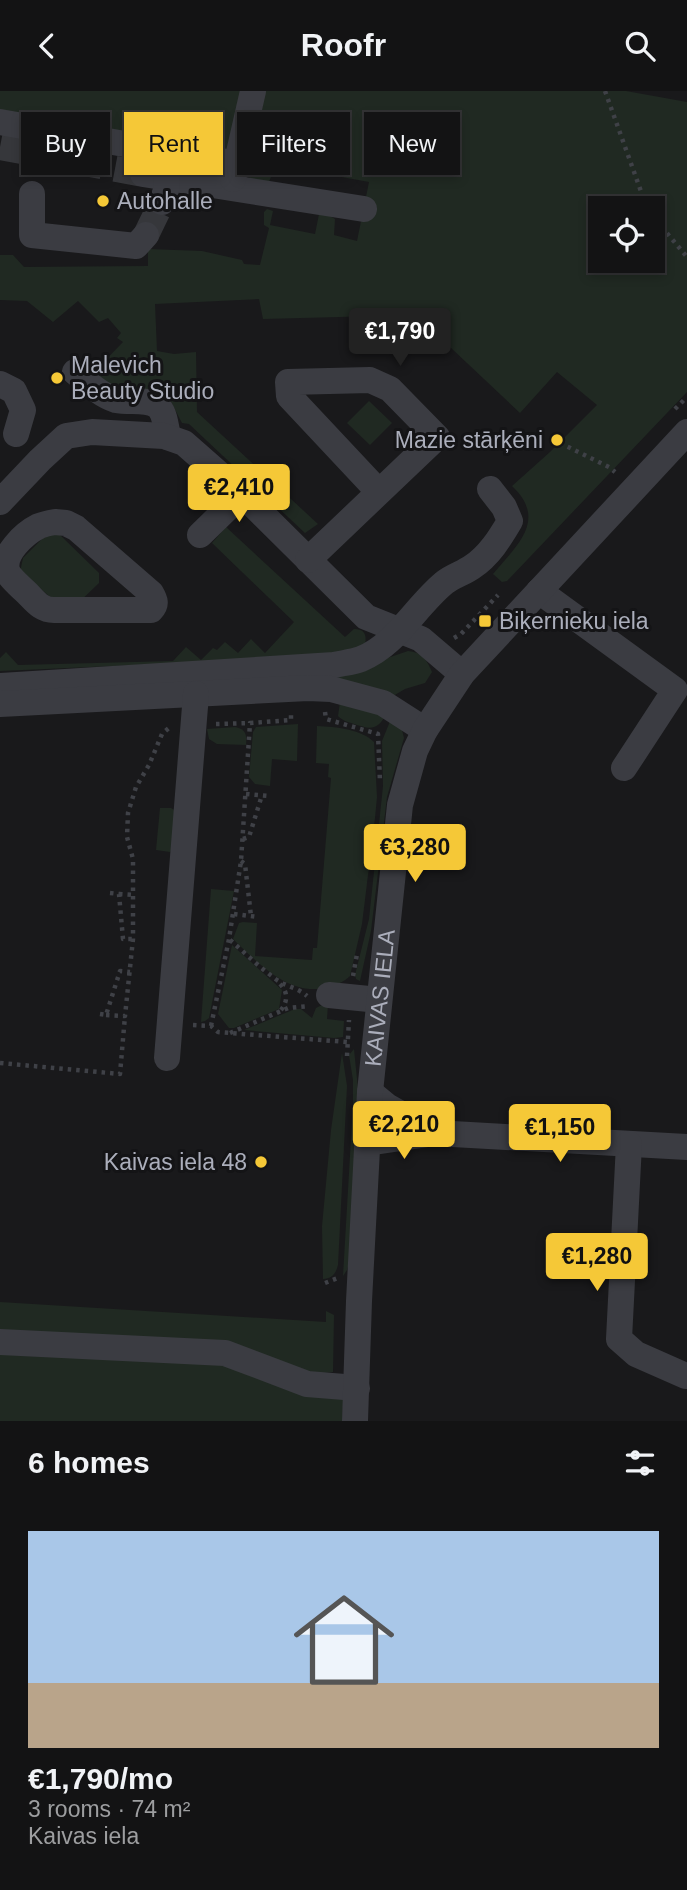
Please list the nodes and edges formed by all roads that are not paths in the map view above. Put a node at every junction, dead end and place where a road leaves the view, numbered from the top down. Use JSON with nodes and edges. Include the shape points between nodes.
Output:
{"nodes":[{"id":1,"x":253,"y":91,"type":"edge"},
{"id":2,"x":0,"y":122,"type":"edge"},
{"id":3,"x":234,"y":176,"type":"junction"},
{"id":4,"x":157,"y":185,"type":"tunnel mouth"},
{"id":5,"x":33,"y":194,"type":"dead end"},
{"id":6,"x":363,"y":209,"type":"dead end"},
{"id":7,"x":146,"y":235,"type":"dead end"},
{"id":8,"x":75,"y":372,"type":"dead end"},
{"id":9,"x":0,"y":384,"type":"edge"},
{"id":10,"x":687,"y":432,"type":"edge"},
{"id":11,"x":8,"y":437,"type":"edge"},
{"id":12,"x":168,"y":437,"type":"junction"},
{"id":13,"x":40,"y":460,"type":"junction"},
{"id":14,"x":490,"y":489,"type":"dead end"},
{"id":15,"x":379,"y":492,"type":"junction"},
{"id":16,"x":242,"y":494,"type":"junction"},
{"id":17,"x":0,"y":503,"type":"edge"},
{"id":18,"x":28,"y":532,"type":"junction"},
{"id":19,"x":200,"y":535,"type":"dead end"},
{"id":20,"x":308,"y":559,"type":"junction"},
{"id":21,"x":539,"y":591,"type":"junction"},
{"id":22,"x":400,"y":632,"type":"junction"},
{"id":23,"x":463,"y":674,"type":"junction"},
{"id":24,"x":0,"y":686,"type":"edge"},
{"id":25,"x":196,"y":694,"type":"junction"},
{"id":26,"x":0,"y":704,"type":"edge"},
{"id":27,"x":425,"y":730,"type":"junction"},
{"id":28,"x":624,"y":768,"type":"dead end"},
{"id":29,"x":340,"y":995,"type":"road end"},
{"id":30,"x":379,"y":1000,"type":"junction"},
{"id":31,"x":167,"y":1058,"type":"dead end"},
{"id":32,"x":370,"y":1092,"type":"junction"},
{"id":33,"x":435,"y":1133,"type":"junction"},
{"id":34,"x":367,"y":1143,"type":"junction"},
{"id":35,"x":629,"y":1144,"type":"junction"},
{"id":36,"x":687,"y":1147,"type":"edge"},
{"id":37,"x":0,"y":1342,"type":"edge"},
{"id":38,"x":686,"y":1376,"type":"edge"},
{"id":39,"x":357,"y":1388,"type":"junction"},
{"id":40,"x":355,"y":1421,"type":"edge"}],
"edges":[{"from":1,"to":3,"type":"street"},
{"from":2,"to":3,"type":"street","via":[[204,159]]},
{"from":3,"to":4,"type":"street"},
{"from":3,"to":6,"type":"street"},
{"from":5,"to":7,"type":"street","via":[[32,235],[136,246]]},
{"from":8,"to":12,"type":"street","via":[[105,396],[158,405]]},
{"from":9,"to":11,"type":"street","via":[[14,391],[23,410]]},
{"from":10,"to":21,"type":"street","name":"KAIVAS IELA"},
{"from":11,"to":13,"type":"street"},
{"from":12,"to":13,"type":"street","via":[[92,432],[66,436]]},
{"from":12,"to":16,"type":"street","via":[[184,443]]},
{"from":13,"to":17,"type":"street"},
{"from":14,"to":22,"type":"street","via":[[510,521],[496,544],[474,567],[446,582]]},
{"from":15,"to":15,"type":"street","via":[[437,437],[390,389],[370,380],[288,382],[289,396]]},
{"from":15,"to":20,"type":"street"},
{"from":16,"to":19,"type":"street"},
{"from":16,"to":20,"type":"street"},
{"from":17,"to":18,"type":"street"},
{"from":18,"to":18,"type":"street","via":[[55,522],[76,528],[151,593],[155,606],[151,610],[47,610],[40,606],[7,572],[9,553]]},
{"from":20,"to":22,"type":"street","via":[[366,617]]},
{"from":21,"to":23,"type":"street","name":"KAIVAS IELA"},
{"from":21,"to":28,"type":"street","via":[[675,690]]},
{"from":22,"to":23,"type":"street","via":[[421,639]]},
{"from":22,"to":24,"type":"street","via":[[359,660],[334,665]]},
{"from":23,"to":27,"type":"street","name":"KAIVAS IELA"},
{"from":25,"to":26,"type":"street"},
{"from":25,"to":27,"type":"street","via":[[331,689],[383,703]]},
{"from":25,"to":31,"type":"street"},
{"from":27,"to":30,"type":"street","name":"KAIVAS IELA","via":[[400,805]]},
{"from":29,"to":30,"type":"street"},
{"from":30,"to":32,"type":"street","name":"KAIVAS IELA"},
{"from":32,"to":33,"type":"street"},
{"from":32,"to":34,"type":"street","name":"KAIVAS IELA"},
{"from":33,"to":34,"type":"street"},
{"from":33,"to":35,"type":"street"},
{"from":34,"to":39,"type":"street","name":"KAIVAS IELA"},
{"from":35,"to":36,"type":"street"},
{"from":35,"to":38,"type":"street","via":[[619,1339],[636,1354]]},
{"from":37,"to":39,"type":"street","via":[[225,1353],[306,1384]]},
{"from":39,"to":40,"type":"street","name":"KAIVAS IELA"}]}
